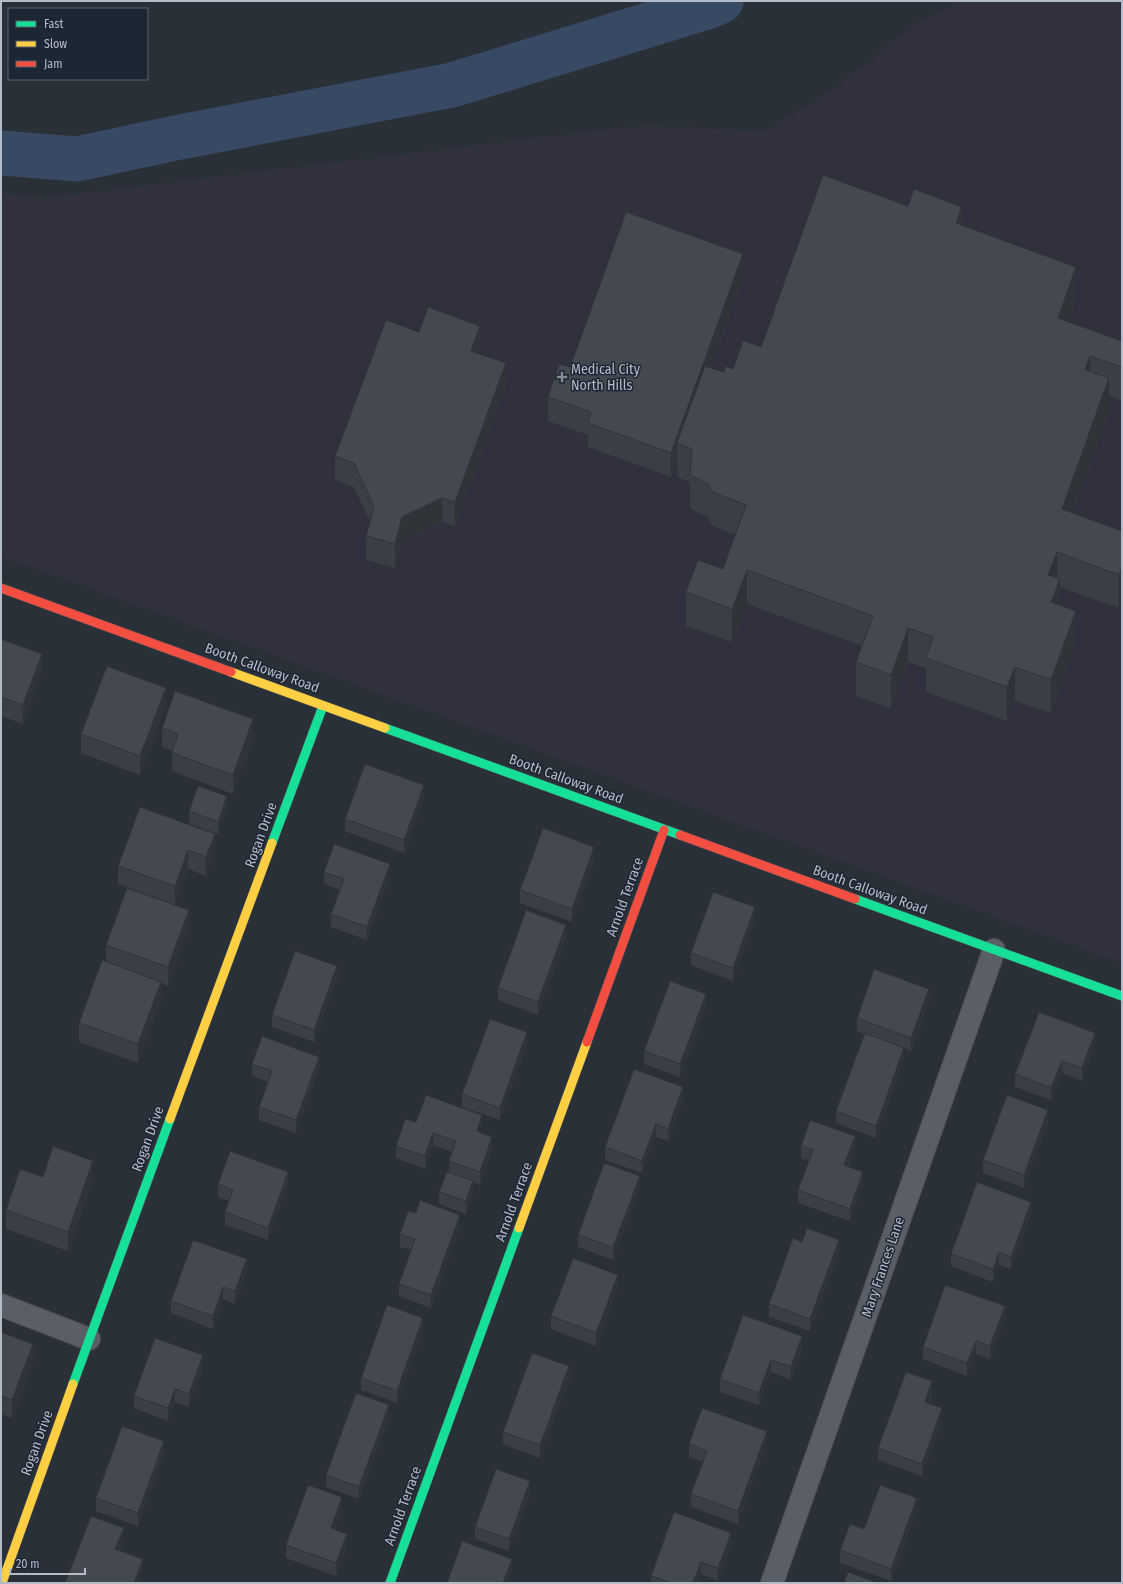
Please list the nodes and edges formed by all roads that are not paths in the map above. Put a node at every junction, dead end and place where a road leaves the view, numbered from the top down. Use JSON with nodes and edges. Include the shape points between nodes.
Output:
{"nodes":[{"id":1,"x":1,"y":588,"type":"edge"},
{"id":2,"x":324,"y":706,"type":"junction"},
{"id":3,"x":664,"y":830,"type":"junction"},
{"id":4,"x":994,"y":950,"type":"junction"},
{"id":5,"x":1122,"y":996,"type":"edge"},
{"id":6,"x":1,"y":1305,"type":"edge"},
{"id":7,"x":89,"y":1339,"type":"junction"},
{"id":8,"x":2,"y":1583,"type":"edge"},
{"id":9,"x":390,"y":1583,"type":"edge"},
{"id":10,"x":772,"y":1583,"type":"edge"}],
"edges":[{"from":1,"to":2,"type":"street","name":"Booth Calloway Road"},
{"from":2,"to":3,"type":"street","name":"Booth Calloway Road"},
{"from":2,"to":7,"type":"street","name":"Rogan Drive"},
{"from":3,"to":4,"type":"street","name":"Booth Calloway Road"},
{"from":3,"to":9,"type":"street","name":"Arnold Terrace"},
{"from":4,"to":5,"type":"street","name":"Booth Calloway Road"},
{"from":4,"to":10,"type":"street","name":"Mary Frances Lane"},
{"from":6,"to":7,"type":"street"},
{"from":7,"to":8,"type":"street","name":"Rogan Drive"}]}
